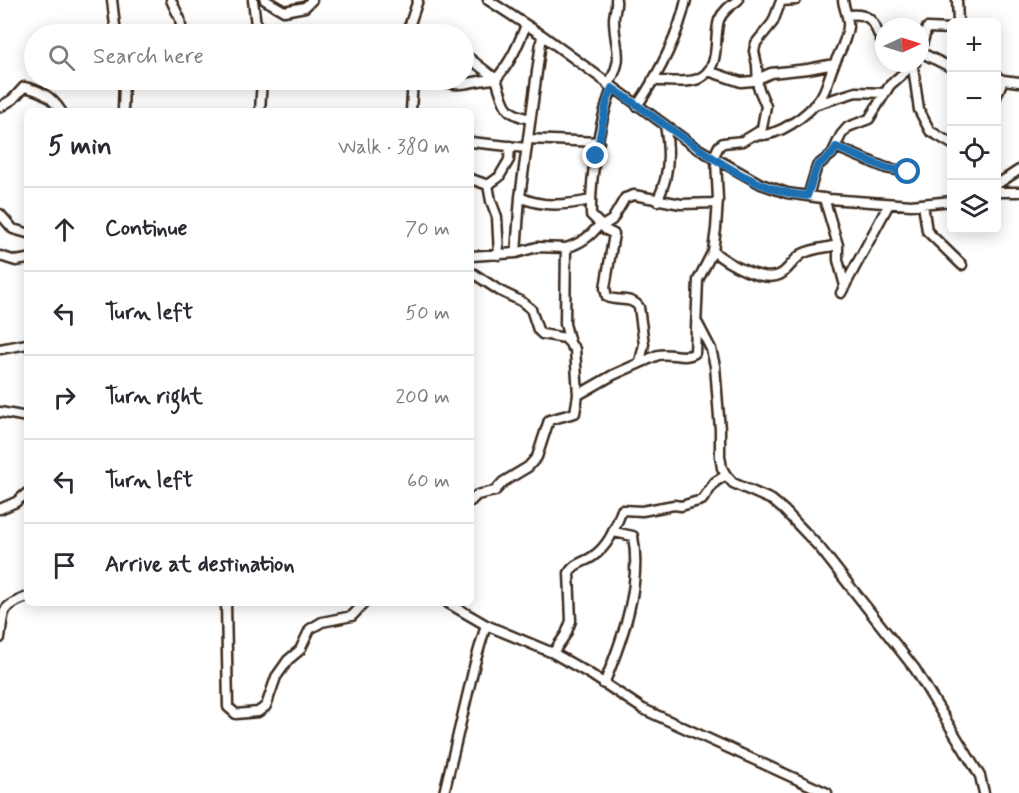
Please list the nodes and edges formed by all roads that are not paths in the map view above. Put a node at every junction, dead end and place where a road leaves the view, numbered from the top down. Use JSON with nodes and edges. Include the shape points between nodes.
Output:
{"nodes":[{"id":1,"x":112,"y":0,"type":"edge"},
{"id":2,"x":171,"y":0,"type":"edge"},
{"id":3,"x":252,"y":0,"type":"edge"},
{"id":4,"x":265,"y":0,"type":"edge"},
{"id":5,"x":312,"y":0,"type":"edge"},
{"id":6,"x":418,"y":0,"type":"edge"},
{"id":7,"x":488,"y":0,"type":"edge"},
{"id":8,"x":616,"y":0,"type":"edge"},
{"id":9,"x":686,"y":0,"type":"edge"},
{"id":10,"x":738,"y":0,"type":"edge"},
{"id":11,"x":796,"y":0,"type":"edge"},
{"id":12,"x":843,"y":0,"type":"edge"},
{"id":13,"x":957,"y":0,"type":"edge"},
{"id":14,"x":781,"y":1,"type":"edge"},
{"id":15,"x":848,"y":15,"type":"junction"},
{"id":16,"x":958,"y":18,"type":"edge"},
{"id":17,"x":115,"y":24,"type":"edge"},
{"id":18,"x":181,"y":24,"type":"edge"},
{"id":19,"x":256,"y":24,"type":"edge"},
{"id":20,"x":410,"y":24,"type":"edge"},
{"id":21,"x":525,"y":24,"type":"junction"},
{"id":22,"x":875,"y":26,"type":"edge"},
{"id":23,"x":929,"y":28,"type":"edge"},
{"id":24,"x":947,"y":29,"type":"edge"},
{"id":25,"x":542,"y":35,"type":"junction"},
{"id":26,"x":929,"y":57,"type":"edge"},
{"id":27,"x":474,"y":62,"type":"edge"},
{"id":28,"x":834,"y":64,"type":"junction"},
{"id":29,"x":947,"y":66,"type":"edge"},
{"id":30,"x":708,"y":71,"type":"junction"},
{"id":31,"x":906,"y":72,"type":"edge"},
{"id":32,"x":915,"y":72,"type":"edge"},
{"id":33,"x":758,"y":78,"type":"junction"},
{"id":34,"x":496,"y":79,"type":"junction"},
{"id":35,"x":1001,"y":79,"type":"edge"},
{"id":36,"x":652,"y":81,"type":"junction"},
{"id":37,"x":474,"y":82,"type":"edge"},
{"id":38,"x":1019,"y":82,"type":"edge"},
{"id":39,"x":610,"y":86,"type":"junction"},
{"id":40,"x":24,"y":87,"type":"edge"},
{"id":41,"x":37,"y":90,"type":"edge"},
{"id":42,"x":124,"y":90,"type":"edge"},
{"id":43,"x":261,"y":90,"type":"edge"},
{"id":44,"x":412,"y":90,"type":"edge"},
{"id":45,"x":884,"y":93,"type":"junction"},
{"id":46,"x":814,"y":105,"type":"junction"},
{"id":47,"x":637,"y":106,"type":"junction"},
{"id":48,"x":0,"y":107,"type":"edge"},
{"id":49,"x":59,"y":108,"type":"edge"},
{"id":50,"x":123,"y":108,"type":"edge"},
{"id":51,"x":260,"y":108,"type":"edge"},
{"id":52,"x":411,"y":108,"type":"edge"},
{"id":53,"x":530,"y":119,"type":"junction"},
{"id":54,"x":665,"y":125,"type":"junction"},
{"id":55,"x":754,"y":135,"type":"junction"},
{"id":56,"x":599,"y":142,"type":"junction"},
{"id":57,"x":947,"y":142,"type":"edge"},
{"id":58,"x":527,"y":143,"type":"junction"},
{"id":59,"x":474,"y":144,"type":"edge"},
{"id":60,"x":510,"y":146,"type":"junction"},
{"id":61,"x":836,"y":147,"type":"junction"},
{"id":62,"x":715,"y":159,"type":"junction"},
{"id":63,"x":1019,"y":170,"type":"edge"},
{"id":64,"x":908,"y":172,"type":"dead end"},
{"id":65,"x":474,"y":180,"type":"edge"},
{"id":66,"x":1001,"y":182,"type":"edge"},
{"id":67,"x":489,"y":185,"type":"junction"},
{"id":68,"x":1001,"y":192,"type":"edge"},
{"id":69,"x":1019,"y":192,"type":"edge"},
{"id":70,"x":807,"y":196,"type":"junction"},
{"id":71,"x":520,"y":197,"type":"junction"},
{"id":72,"x":824,"y":198,"type":"junction"},
{"id":73,"x":591,"y":200,"type":"junction"},
{"id":74,"x":657,"y":201,"type":"junction"},
{"id":75,"x":947,"y":201,"type":"edge"},
{"id":76,"x":717,"y":203,"type":"junction"},
{"id":77,"x":890,"y":204,"type":"junction"},
{"id":78,"x":923,"y":204,"type":"junction"},
{"id":79,"x":0,"y":214,"type":"edge"},
{"id":80,"x":601,"y":225,"type":"junction"},
{"id":81,"x":24,"y":232,"type":"edge"},
{"id":82,"x":838,"y":245,"type":"junction"},
{"id":83,"x":566,"y":249,"type":"junction"},
{"id":84,"x":713,"y":251,"type":"junction"},
{"id":85,"x":516,"y":253,"type":"junction"},
{"id":86,"x":499,"y":255,"type":"junction"},
{"id":87,"x":0,"y":256,"type":"edge"},
{"id":88,"x":474,"y":256,"type":"edge"},
{"id":89,"x":24,"y":260,"type":"edge"},
{"id":90,"x":962,"y":265,"type":"dead end"},
{"id":91,"x":474,"y":274,"type":"edge"},
{"id":92,"x":698,"y":324,"type":"junction"},
{"id":93,"x":24,"y":345,"type":"edge"},
{"id":94,"x":571,"y":346,"type":"junction"},
{"id":95,"x":0,"y":349,"type":"edge"},
{"id":96,"x":695,"y":353,"type":"junction"},
{"id":97,"x":713,"y":357,"type":"junction"},
{"id":98,"x":640,"y":362,"type":"junction"},
{"id":99,"x":578,"y":395,"type":"junction"},
{"id":100,"x":0,"y":412,"type":"edge"},
{"id":101,"x":24,"y":416,"type":"edge"},
{"id":102,"x":726,"y":475,"type":"junction"},
{"id":103,"x":24,"y":495,"type":"edge"},
{"id":104,"x":474,"y":498,"type":"edge"},
{"id":105,"x":0,"y":509,"type":"edge"},
{"id":106,"x":614,"y":532,"type":"junction"},
{"id":107,"x":24,"y":598,"type":"edge"},
{"id":108,"x":226,"y":606,"type":"edge"},
{"id":109,"x":361,"y":606,"type":"edge"},
{"id":110,"x":453,"y":606,"type":"edge"},
{"id":111,"x":486,"y":625,"type":"junction"},
{"id":112,"x":0,"y":638,"type":"edge"},
{"id":113,"x":553,"y":653,"type":"junction"},
{"id":114,"x":604,"y":684,"type":"junction"},
{"id":115,"x":444,"y":793,"type":"edge"},
{"id":116,"x":827,"y":793,"type":"edge"},
{"id":117,"x":984,"y":793,"type":"edge"}],
"edges":[{"from":1,"to":17,"type":"street"},
{"from":2,"to":18,"type":"street"},
{"from":3,"to":19,"type":"street"},
{"from":4,"to":5,"type":"street","via":[[284,12],[305,7]]},
{"from":6,"to":20,"type":"street"},
{"from":7,"to":21,"type":"street"},
{"from":8,"to":39,"type":"street","via":[[614,18],[620,51]]},
{"from":9,"to":36,"type":"street"},
{"from":10,"to":30,"type":"street","via":[[726,8],[720,19],[713,64]]},
{"from":11,"to":14,"type":"street"},
{"from":12,"to":15,"type":"street"},
{"from":13,"to":16,"type":"street"},
{"from":14,"to":33,"type":"street","via":[[773,22],[756,44]]},
{"from":15,"to":22,"type":"street","via":[[864,15]]},
{"from":15,"to":28,"type":"street","via":[[844,41]]},
{"from":21,"to":25,"type":"street"},
{"from":21,"to":34,"type":"street","via":[[516,51]]},
{"from":23,"to":24,"type":"street"},
{"from":25,"to":39,"type":"street"},
{"from":25,"to":53,"type":"street"},
{"from":26,"to":29,"type":"street"},
{"from":27,"to":34,"type":"street"},
{"from":28,"to":33,"type":"street"},
{"from":28,"to":46,"type":"street"},
{"from":30,"to":33,"type":"street","via":[[741,82]]},
{"from":30,"to":36,"type":"street","via":[[698,79]]},
{"from":31,"to":45,"type":"street"},
{"from":32,"to":57,"type":"street","via":[[919,110],[930,131]]},
{"from":33,"to":55,"type":"street","via":[[765,106],[762,128]]},
{"from":34,"to":37,"type":"street"},
{"from":34,"to":53,"type":"street","via":[[507,109]]},
{"from":35,"to":38,"type":"street"},
{"from":36,"to":47,"type":"street"},
{"from":39,"to":47,"type":"street"},
{"from":39,"to":56,"type":"street"},
{"from":40,"to":48,"type":"street"},
{"from":41,"to":49,"type":"street"},
{"from":42,"to":50,"type":"street"},
{"from":43,"to":51,"type":"street"},
{"from":44,"to":52,"type":"street"},
{"from":45,"to":46,"type":"street","via":[[856,92]]},
{"from":45,"to":61,"type":"street","via":[[869,119],[848,127]]},
{"from":46,"to":55,"type":"street","via":[[784,129]]},
{"from":47,"to":54,"type":"street"},
{"from":53,"to":58,"type":"street"},
{"from":54,"to":62,"type":"street"},
{"from":54,"to":74,"type":"street","via":[[668,173]]},
{"from":55,"to":62,"type":"street","via":[[743,141],[723,143]]},
{"from":56,"to":58,"type":"street"},
{"from":56,"to":73,"type":"street"},
{"from":58,"to":60,"type":"street"},
{"from":58,"to":71,"type":"street"},
{"from":59,"to":60,"type":"street"},
{"from":60,"to":67,"type":"street","via":[[509,160],[500,177]]},
{"from":61,"to":64,"type":"street","via":[[886,168]]},
{"from":61,"to":70,"type":"street","via":[[817,166]]},
{"from":62,"to":70,"type":"street","via":[[774,190]]},
{"from":62,"to":76,"type":"street"},
{"from":63,"to":66,"type":"street"},
{"from":65,"to":67,"type":"street"},
{"from":67,"to":86,"type":"street","via":[[498,217]]},
{"from":68,"to":69,"type":"street"},
{"from":70,"to":72,"type":"street"},
{"from":71,"to":73,"type":"street","via":[[540,204]]},
{"from":71,"to":85,"type":"street"},
{"from":72,"to":77,"type":"street"},
{"from":72,"to":82,"type":"street"},
{"from":73,"to":80,"type":"street","via":[[591,215]]},
{"from":74,"to":76,"type":"street"},
{"from":74,"to":80,"type":"street","via":[[634,195],[625,198],[612,220]]},
{"from":75,"to":78,"type":"street"},
{"from":76,"to":84,"type":"street"},
{"from":77,"to":78,"type":"street"},
{"from":77,"to":82,"type":"street","via":[[843,289]]},
{"from":78,"to":90,"type":"street","via":[[927,231]]},
{"from":79,"to":81,"type":"street","via":[[12,229]]},
{"from":80,"to":83,"type":"street","via":[[590,237]]},
{"from":80,"to":98,"type":"street","via":[[614,234],[606,293],[610,299],[637,303],[644,344]]},
{"from":82,"to":84,"type":"street","via":[[801,255],[776,277],[726,262]]},
{"from":83,"to":85,"type":"street","via":[[537,247]]},
{"from":83,"to":94,"type":"street","via":[[565,324]]},
{"from":84,"to":92,"type":"street","via":[[698,280]]},
{"from":85,"to":86,"type":"street"},
{"from":86,"to":88,"type":"street"},
{"from":87,"to":89,"type":"street"},
{"from":91,"to":94,"type":"street","via":[[531,309],[542,334],[565,338]]},
{"from":92,"to":96,"type":"street"},
{"from":92,"to":97,"type":"street"},
{"from":93,"to":95,"type":"street"},
{"from":94,"to":99,"type":"street","via":[[577,359]]},
{"from":96,"to":97,"type":"street"},
{"from":96,"to":98,"type":"street","via":[[687,357],[665,354]]},
{"from":97,"to":102,"type":"street","via":[[720,456]]},
{"from":98,"to":99,"type":"street"},
{"from":99,"to":104,"type":"street","via":[[574,412],[549,420],[537,457],[528,467],[495,491]]},
{"from":100,"to":101,"type":"street"},
{"from":102,"to":106,"type":"street","via":[[715,482],[702,500],[642,512],[622,510]]},
{"from":102,"to":117,"type":"street","via":[[733,483],[772,500],[833,564],[915,669],[980,776]]},
{"from":103,"to":105,"type":"street"},
{"from":106,"to":113,"type":"street","via":[[603,549],[575,565],[569,573],[571,621]]},
{"from":106,"to":114,"type":"street","via":[[633,536],[634,584],[622,637]]},
{"from":107,"to":112,"type":"street","via":[[3,609]]},
{"from":108,"to":109,"type":"street","via":[[228,707],[236,714],[251,714],[266,706],[276,676],[300,650],[310,629],[322,621],[352,616]]},
{"from":110,"to":111,"type":"street"},
{"from":111,"to":113,"type":"street"},
{"from":111,"to":115,"type":"street"},
{"from":113,"to":114,"type":"street"},
{"from":114,"to":116,"type":"street","via":[[664,719]]}]}
